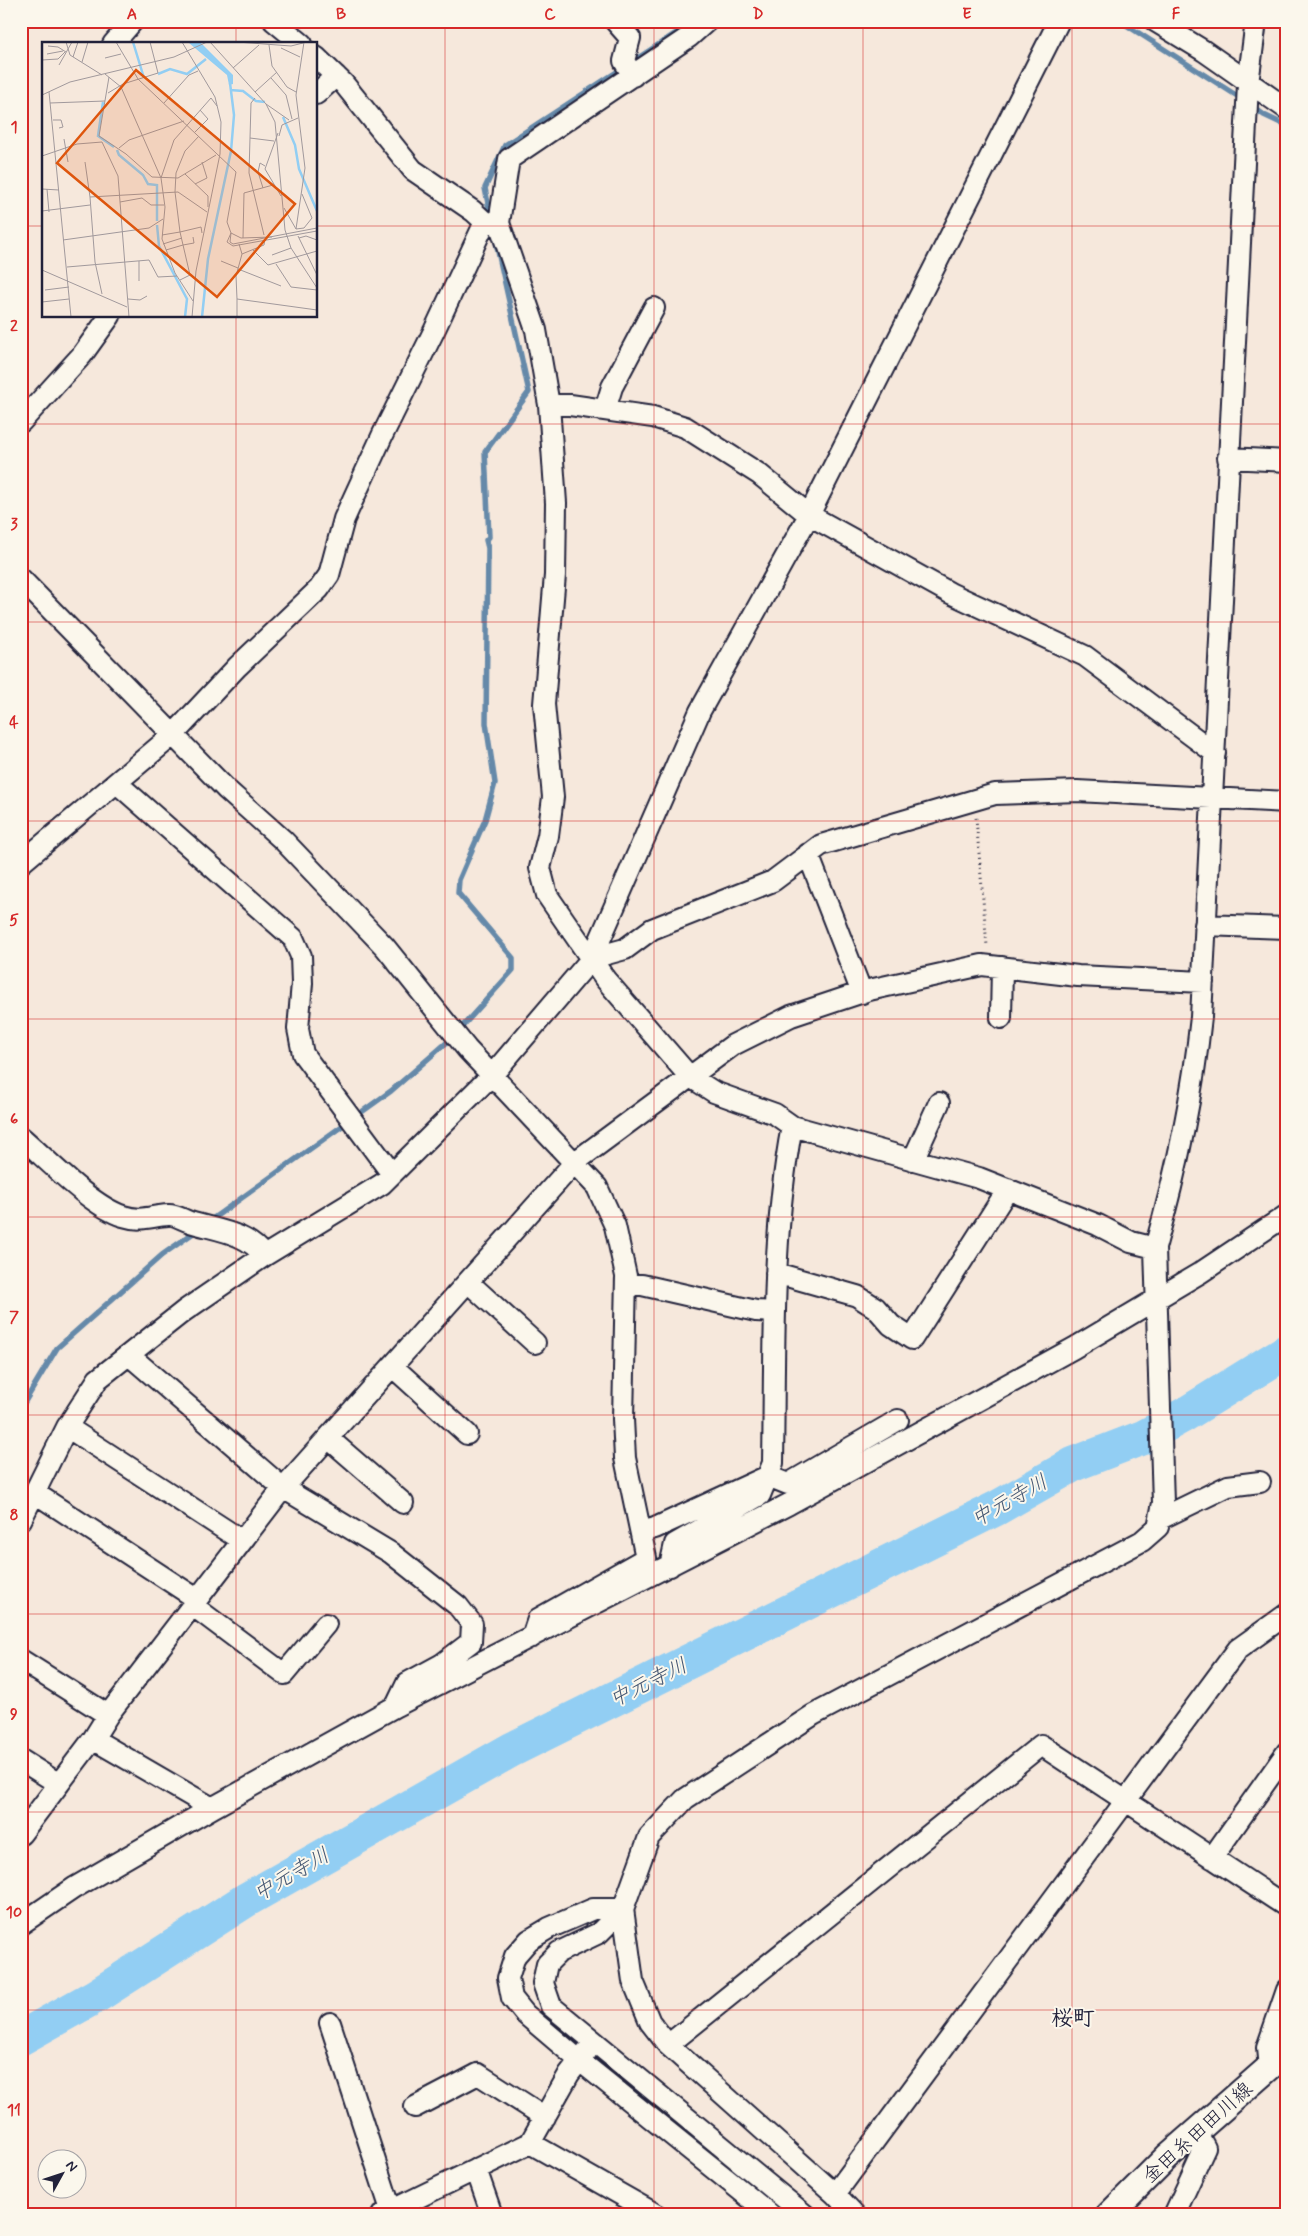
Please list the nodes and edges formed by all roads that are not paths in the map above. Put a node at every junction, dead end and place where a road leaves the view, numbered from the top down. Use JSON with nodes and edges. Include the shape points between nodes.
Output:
{"nodes":[{"id":1,"x":133,"y":21,"type":"edge"},
{"id":2,"x":274,"y":21,"type":"edge"},
{"id":3,"x":615,"y":21,"type":"edge"},
{"id":4,"x":707,"y":21,"type":"edge"},
{"id":5,"x":1059,"y":21,"type":"edge"},
{"id":6,"x":1155,"y":21,"type":"edge"},
{"id":7,"x":1256,"y":21,"type":"edge"},
{"id":8,"x":115,"y":42,"type":"edge"},
{"id":9,"x":300,"y":42,"type":"edge"},
{"id":10,"x":318,"y":59,"type":"edge"},
{"id":11,"x":336,"y":76,"type":"junction"},
{"id":12,"x":633,"y":76,"type":"junction"},
{"id":13,"x":1248,"y":84,"type":"junction"},
{"id":14,"x":318,"y":92,"type":"edge"},
{"id":15,"x":1287,"y":109,"type":"edge"},
{"id":16,"x":492,"y":222,"type":"junction"},
{"id":17,"x":654,"y":308,"type":"dead end"},
{"id":18,"x":109,"y":318,"type":"edge"},
{"id":19,"x":549,"y":405,"type":"junction"},
{"id":20,"x":605,"y":410,"type":"junction"},
{"id":21,"x":21,"y":422,"type":"edge"},
{"id":22,"x":1228,"y":458,"type":"junction"},
{"id":23,"x":1287,"y":461,"type":"edge"},
{"id":24,"x":809,"y":515,"type":"junction"},
{"id":25,"x":21,"y":579,"type":"edge"},
{"id":26,"x":174,"y":734,"type":"junction"},
{"id":27,"x":1215,"y":753,"type":"junction"},
{"id":28,"x":118,"y":784,"type":"junction"},
{"id":29,"x":1211,"y":799,"type":"junction"},
{"id":30,"x":1287,"y":802,"type":"edge"},
{"id":31,"x":808,"y":854,"type":"junction"},
{"id":32,"x":21,"y":863,"type":"edge"},
{"id":33,"x":1205,"y":925,"type":"junction"},
{"id":34,"x":1287,"y":928,"type":"edge"},
{"id":35,"x":592,"y":958,"type":"junction"},
{"id":36,"x":995,"y":966,"type":"junction"},
{"id":37,"x":1202,"y":982,"type":"junction"},
{"id":38,"x":862,"y":992,"type":"junction"},
{"id":39,"x":1002,"y":1018,"type":"dead end"},
{"id":40,"x":493,"y":1074,"type":"junction"},
{"id":41,"x":689,"y":1076,"type":"junction"},
{"id":42,"x":939,"y":1104,"type":"dead end"},
{"id":43,"x":792,"y":1126,"type":"junction"},
{"id":44,"x":21,"y":1137,"type":"edge"},
{"id":45,"x":913,"y":1160,"type":"junction"},
{"id":46,"x":575,"y":1162,"type":"junction"},
{"id":47,"x":392,"y":1174,"type":"junction"},
{"id":48,"x":1008,"y":1189,"type":"junction"},
{"id":49,"x":1287,"y":1215,"type":"edge"},
{"id":50,"x":1155,"y":1248,"type":"junction"},
{"id":51,"x":264,"y":1256,"type":"junction"},
{"id":52,"x":776,"y":1273,"type":"junction"},
{"id":53,"x":468,"y":1282,"type":"junction"},
{"id":54,"x":626,"y":1285,"type":"junction"},
{"id":55,"x":1158,"y":1305,"type":"junction"},
{"id":56,"x":775,"y":1312,"type":"junction"},
{"id":57,"x":535,"y":1343,"type":"dead end"},
{"id":58,"x":129,"y":1355,"type":"junction"},
{"id":59,"x":392,"y":1366,"type":"junction"},
{"id":60,"x":898,"y":1420,"type":"dead end"},
{"id":61,"x":67,"y":1428,"type":"junction"},
{"id":62,"x":467,"y":1434,"type":"dead end"},
{"id":63,"x":328,"y":1438,"type":"junction"},
{"id":64,"x":768,"y":1476,"type":"junction"},
{"id":65,"x":1260,"y":1482,"type":"dead end"},
{"id":66,"x":283,"y":1488,"type":"junction"},
{"id":67,"x":35,"y":1494,"type":"junction"},
{"id":68,"x":402,"y":1503,"type":"dead end"},
{"id":69,"x":1161,"y":1511,"type":"junction"},
{"id":70,"x":21,"y":1520,"type":"edge"},
{"id":71,"x":641,"y":1532,"type":"junction"},
{"id":72,"x":241,"y":1540,"type":"junction"},
{"id":73,"x":670,"y":1566,"type":"junction"},
{"id":74,"x":194,"y":1602,"type":"junction"},
{"id":75,"x":1287,"y":1614,"type":"edge"},
{"id":76,"x":326,"y":1624,"type":"dead end"},
{"id":77,"x":532,"y":1638,"type":"junction"},
{"id":78,"x":21,"y":1660,"type":"edge"},
{"id":79,"x":396,"y":1706,"type":"junction"},
{"id":80,"x":108,"y":1715,"type":"junction"},
{"id":81,"x":93,"y":1739,"type":"junction"},
{"id":82,"x":1287,"y":1752,"type":"edge"},
{"id":83,"x":21,"y":1760,"type":"edge"},
{"id":84,"x":59,"y":1784,"type":"junction"},
{"id":85,"x":1124,"y":1801,"type":"junction"},
{"id":86,"x":212,"y":1808,"type":"junction"},
{"id":87,"x":21,"y":1834,"type":"edge"},
{"id":88,"x":1212,"y":1858,"type":"junction"},
{"id":89,"x":1287,"y":1906,"type":"edge"},
{"id":90,"x":623,"y":1909,"type":"junction"},
{"id":91,"x":21,"y":1924,"type":"edge"},
{"id":92,"x":1287,"y":1990,"type":"edge"},
{"id":93,"x":330,"y":2023,"type":"dead end"},
{"id":94,"x":593,"y":2041,"type":"junction"},
{"id":95,"x":668,"y":2044,"type":"junction"},
{"id":96,"x":1278,"y":2060,"type":"edge"},
{"id":97,"x":580,"y":2061,"type":"junction"},
{"id":98,"x":415,"y":2107,"type":"dead end"},
{"id":99,"x":545,"y":2116,"type":"junction"},
{"id":100,"x":1196,"y":2131,"type":"junction"},
{"id":101,"x":530,"y":2143,"type":"junction"},
{"id":102,"x":476,"y":2169,"type":"junction"},
{"id":103,"x":835,"y":2194,"type":"junction"},
{"id":104,"x":634,"y":2209,"type":"edge"},
{"id":105,"x":386,"y":2213,"type":"edge"},
{"id":106,"x":492,"y":2215,"type":"edge"},
{"id":107,"x":657,"y":2215,"type":"edge"},
{"id":108,"x":771,"y":2215,"type":"edge"},
{"id":109,"x":805,"y":2215,"type":"edge"},
{"id":110,"x":855,"y":2215,"type":"edge"},
{"id":111,"x":1109,"y":2215,"type":"edge"},
{"id":112,"x":1174,"y":2215,"type":"edge"}],
"edges":[{"from":1,"to":8,"type":"street"},
{"from":2,"to":9,"type":"street"},
{"from":3,"to":12,"type":"street","via":[[630,38],[624,61]]},
{"from":4,"to":12,"type":"street"},
{"from":5,"to":24,"type":"street"},
{"from":6,"to":13,"type":"street","via":[[1204,51]]},
{"from":7,"to":13,"type":"street"},
{"from":10,"to":11,"type":"street"},
{"from":11,"to":14,"type":"street"},
{"from":11,"to":16,"type":"street","via":[[413,170]]},
{"from":12,"to":16,"type":"street","via":[[509,159]]},
{"from":13,"to":15,"type":"street"},
{"from":13,"to":22,"type":"street"},
{"from":16,"to":19,"type":"street","via":[[536,330]]},
{"from":16,"to":26,"type":"street","via":[[383,434],[348,510],[328,575],[319,589],[237,667]]},
{"from":17,"to":20,"type":"street","via":[[612,387]]},
{"from":18,"to":21,"type":"street","via":[[82,355]]},
{"from":19,"to":20,"type":"street"},
{"from":19,"to":35,"type":"street","via":[[556,503],[555,575],[544,704],[553,797],[540,868],[547,895]]},
{"from":20,"to":24,"type":"street","via":[[653,417],[686,428],[759,474]]},
{"from":22,"to":23,"type":"street"},
{"from":22,"to":27,"type":"street"},
{"from":24,"to":27,"type":"street","via":[[950,593],[1085,656]]},
{"from":24,"to":35,"type":"street","via":[[700,711]]},
{"from":25,"to":26,"type":"street"},
{"from":26,"to":28,"type":"street"},
{"from":26,"to":40,"type":"street","via":[[227,790],[283,840],[385,947],[468,1049]]},
{"from":27,"to":29,"type":"street"},
{"from":28,"to":32,"type":"street"},
{"from":28,"to":47,"type":"street","via":[[293,938],[301,956],[298,1029],[302,1054]]},
{"from":29,"to":30,"type":"street"},
{"from":29,"to":31,"type":"street","via":[[1077,791],[995,794],[821,846]]},
{"from":29,"to":33,"type":"street"},
{"from":31,"to":35,"type":"street","via":[[773,881],[652,929],[625,949]]},
{"from":31,"to":38,"type":"street"},
{"from":33,"to":34,"type":"street"},
{"from":33,"to":37,"type":"street"},
{"from":35,"to":40,"type":"street"},
{"from":35,"to":41,"type":"street","via":[[605,979]]},
{"from":36,"to":37,"type":"street","via":[[1078,976]]},
{"from":36,"to":38,"type":"street","via":[[949,971]]},
{"from":36,"to":39,"type":"street"},
{"from":37,"to":50,"type":"street","via":[[1196,1061]]},
{"from":38,"to":41,"type":"street","via":[[791,1016],[734,1045]]},
{"from":40,"to":46,"type":"street"},
{"from":40,"to":47,"type":"street"},
{"from":41,"to":43,"type":"street","via":[[714,1092],[775,1114]]},
{"from":41,"to":46,"type":"street"},
{"from":42,"to":45,"type":"street"},
{"from":43,"to":45,"type":"street"},
{"from":43,"to":52,"type":"street","via":[[785,1164]]},
{"from":44,"to":51,"type":"street","via":[[94,1200],[122,1216],[143,1220],[170,1214],[218,1228],[257,1246]]},
{"from":45,"to":48,"type":"street"},
{"from":46,"to":53,"type":"street"},
{"from":46,"to":54,"type":"street","via":[[597,1187],[616,1226]]},
{"from":47,"to":51,"type":"street","via":[[382,1184]]},
{"from":48,"to":50,"type":"street","via":[[1098,1225],[1131,1242]]},
{"from":48,"to":52,"type":"street","via":[[912,1339],[857,1296]]},
{"from":49,"to":55,"type":"street"},
{"from":50,"to":55,"type":"street"},
{"from":51,"to":58,"type":"street","via":[[184,1311]]},
{"from":52,"to":56,"type":"street"},
{"from":53,"to":57,"type":"street"},
{"from":53,"to":59,"type":"street"},
{"from":54,"to":56,"type":"street","via":[[642,1285],[756,1311]]},
{"from":54,"to":71,"type":"street","via":[[625,1458]]},
{"from":55,"to":69,"type":"street"},
{"from":55,"to":73,"type":"street"},
{"from":56,"to":64,"type":"street","via":[[773,1463]]},
{"from":58,"to":61,"type":"street","via":[[98,1379]]},
{"from":58,"to":66,"type":"street"},
{"from":59,"to":62,"type":"street"},
{"from":59,"to":63,"type":"street"},
{"from":60,"to":64,"type":"street","via":[[788,1484]]},
{"from":61,"to":67,"type":"street"},
{"from":61,"to":72,"type":"street"},
{"from":63,"to":66,"type":"street"},
{"from":63,"to":68,"type":"street"},
{"from":64,"to":71,"type":"street"},
{"from":64,"to":73,"type":"street","via":[[760,1495],[675,1544]]},
{"from":65,"to":69,"type":"street","via":[[1228,1486]]},
{"from":66,"to":72,"type":"street"},
{"from":66,"to":79,"type":"street","via":[[391,1552],[458,1606],[472,1624],[471,1642],[442,1664],[407,1683]]},
{"from":67,"to":70,"type":"street"},
{"from":67,"to":74,"type":"street"},
{"from":69,"to":90,"type":"street","via":[[1158,1527],[1142,1542],[813,1715],[685,1799],[649,1836]]},
{"from":71,"to":77,"type":"street","via":[[646,1558],[538,1620]]},
{"from":72,"to":74,"type":"street"},
{"from":73,"to":77,"type":"street"},
{"from":74,"to":76,"type":"street","via":[[284,1674]]},
{"from":74,"to":80,"type":"street"},
{"from":75,"to":85,"type":"street","via":[[1238,1649]]},
{"from":77,"to":79,"type":"street"},
{"from":78,"to":80,"type":"street"},
{"from":79,"to":86,"type":"street"},
{"from":80,"to":81,"type":"street"},
{"from":81,"to":84,"type":"street"},
{"from":81,"to":86,"type":"street"},
{"from":82,"to":88,"type":"street"},
{"from":83,"to":84,"type":"street"},
{"from":84,"to":87,"type":"street"},
{"from":85,"to":88,"type":"street"},
{"from":85,"to":95,"type":"street","via":[[1041,1745]]},
{"from":85,"to":103,"type":"street"},
{"from":86,"to":91,"type":"street","via":[[74,1888]]},
{"from":88,"to":89,"type":"street"},
{"from":90,"to":94,"type":"street","via":[[600,1933],[559,1952],[547,1964],[543,1983],[552,2006]]},
{"from":90,"to":95,"type":"street","via":[[633,1981],[650,2022]]},
{"from":90,"to":97,"type":"street","via":[[593,1909],[529,1940],[515,1956],[508,1978],[512,1998],[525,2014]]},
{"from":92,"to":96,"type":"street","via":[[1267,2048]]},
{"from":93,"to":105,"type":"street"},
{"from":94,"to":97,"type":"street"},
{"from":94,"to":109,"type":"street"},
{"from":95,"to":103,"type":"street"},
{"from":96,"to":100,"type":"main road","name":"金田糸田田川線"},
{"from":97,"to":99,"type":"street"},
{"from":97,"to":108,"type":"street"},
{"from":98,"to":99,"type":"street","via":[[478,2074]]},
{"from":99,"to":101,"type":"street"},
{"from":100,"to":111,"type":"main road","name":"金田糸田田川線"},
{"from":100,"to":112,"type":"street","via":[[1205,2148]]},
{"from":101,"to":102,"type":"street"},
{"from":101,"to":104,"type":"street"},
{"from":102,"to":105,"type":"street"},
{"from":102,"to":106,"type":"street"},
{"from":103,"to":110,"type":"street"},
{"from":104,"to":107,"type":"street"}]}
